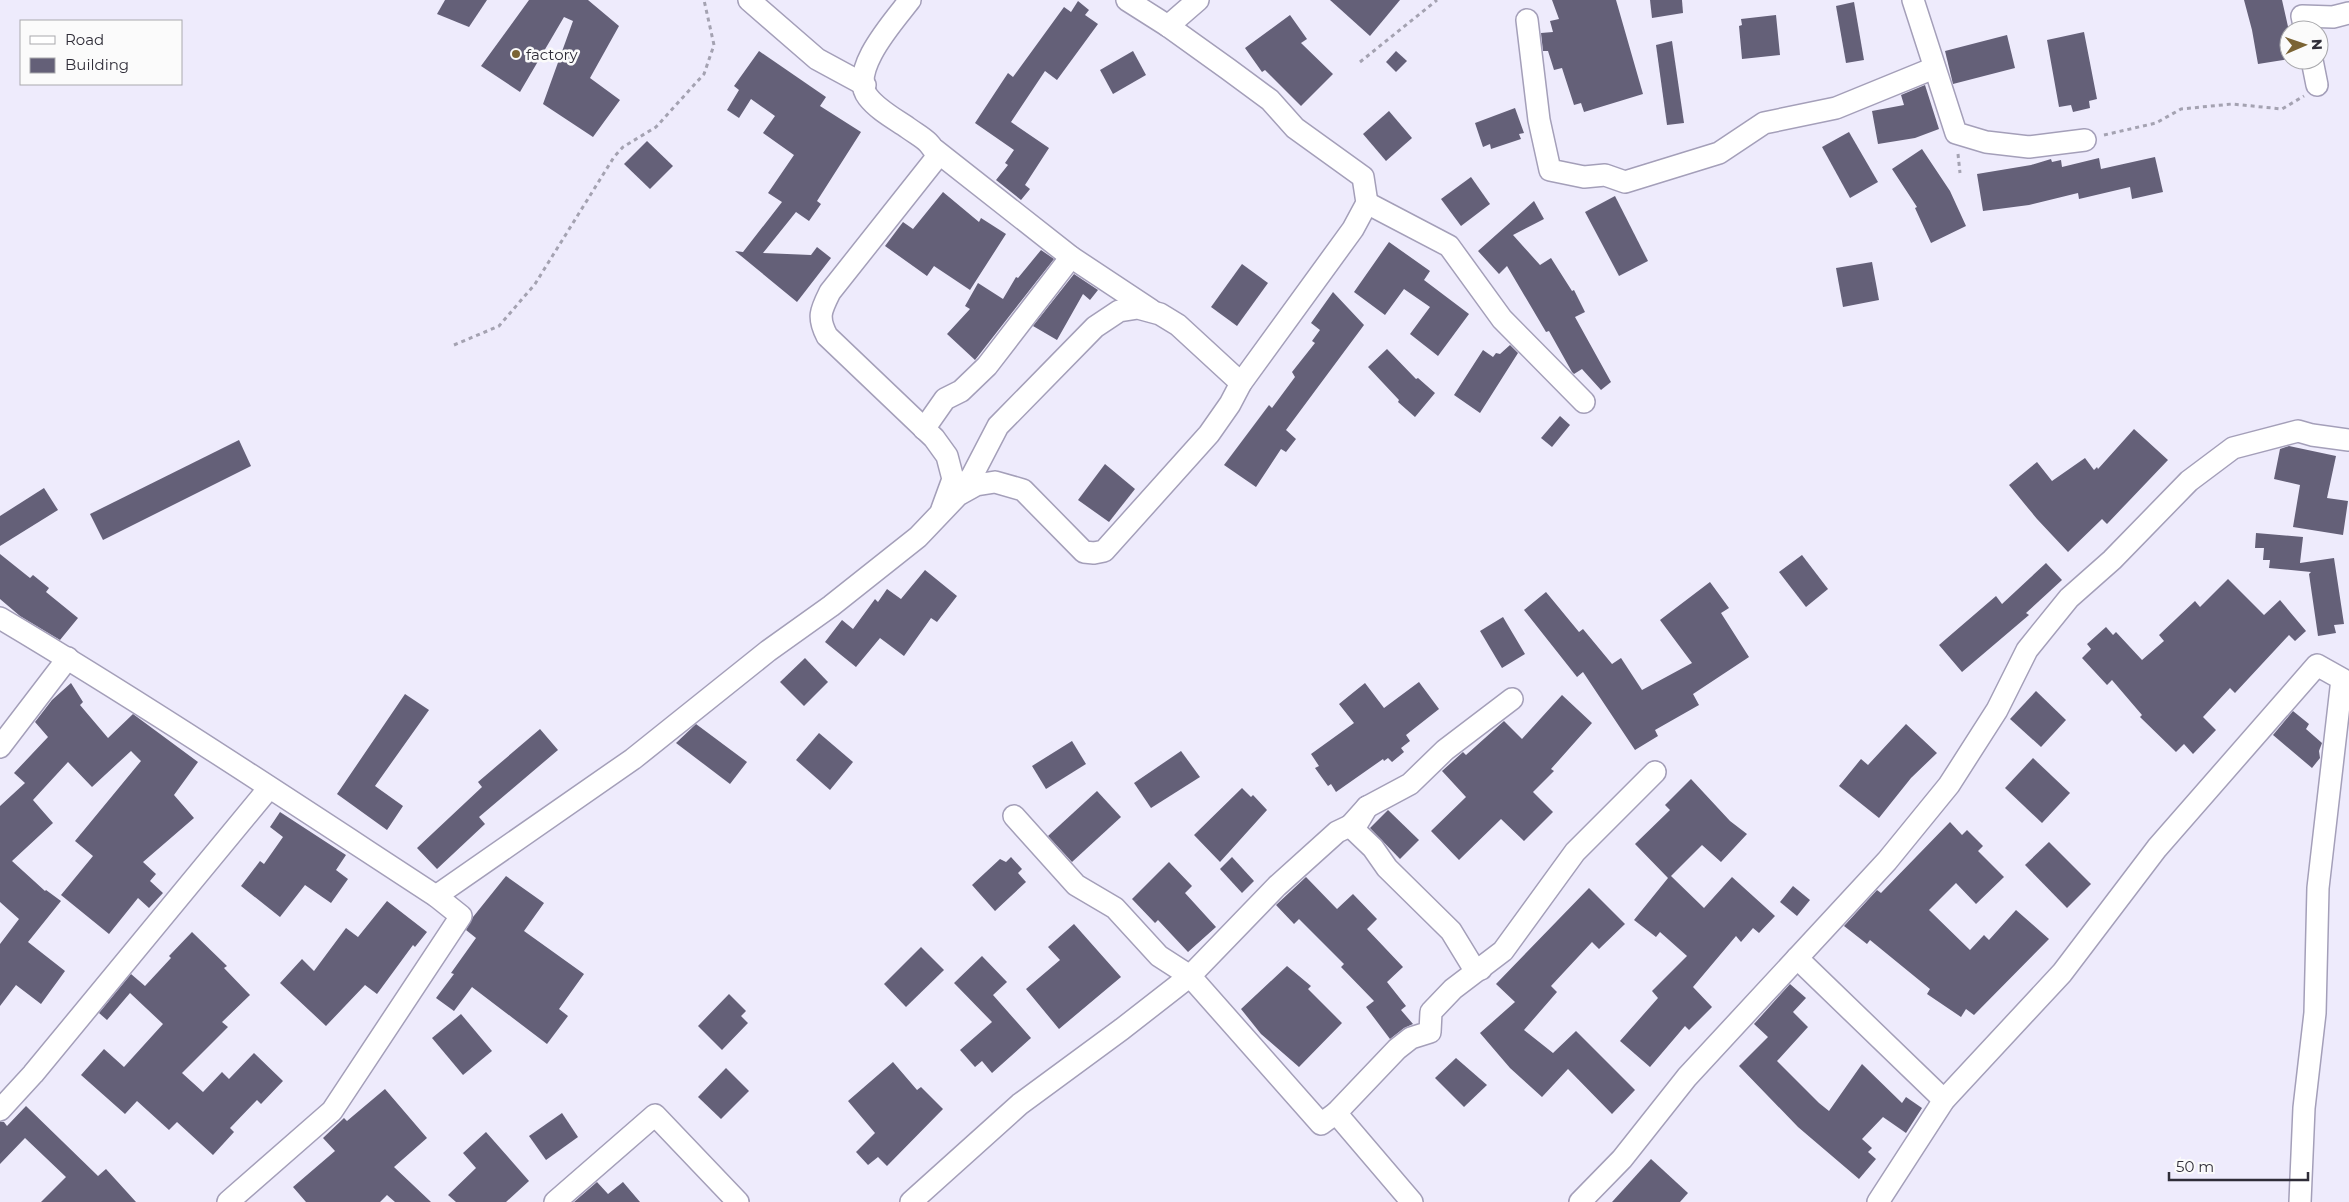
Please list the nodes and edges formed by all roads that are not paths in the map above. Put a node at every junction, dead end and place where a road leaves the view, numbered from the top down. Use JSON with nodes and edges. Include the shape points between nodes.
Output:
{"nodes":[{"id":1,"x":749,"y":0,"type":"edge"},
{"id":2,"x":910,"y":0,"type":"edge"},
{"id":3,"x":1127,"y":0,"type":"edge"},
{"id":4,"x":1198,"y":0,"type":"edge"},
{"id":5,"x":1913,"y":0,"type":"edge"},
{"id":6,"x":2349,"y":13,"type":"edge"},
{"id":7,"x":2302,"y":15,"type":"edge"},
{"id":8,"x":1528,"y":19,"type":"edge"},
{"id":9,"x":1168,"y":26,"type":"junction"},
{"id":10,"x":1934,"y":68,"type":"junction"},
{"id":11,"x":2314,"y":70,"type":"edge"},
{"id":12,"x":865,"y":85,"type":"junction"},
{"id":13,"x":2318,"y":85,"type":"road end"},
{"id":14,"x":2094,"y":138,"type":"road end"},
{"id":15,"x":934,"y":150,"type":"junction"},
{"id":16,"x":1367,"y":203,"type":"junction"},
{"id":17,"x":1071,"y":257,"type":"junction"},
{"id":18,"x":1156,"y":313,"type":"junction"},
{"id":19,"x":1241,"y":383,"type":"junction"},
{"id":20,"x":1584,"y":402,"type":"dead end"},
{"id":21,"x":924,"y":429,"type":"junction"},
{"id":22,"x":2349,"y":440,"type":"edge"},
{"id":23,"x":958,"y":495,"type":"junction"},
{"id":24,"x":940,"y":513,"type":"junction"},
{"id":25,"x":0,"y":618,"type":"edge"},
{"id":26,"x":68,"y":658,"type":"junction"},
{"id":27,"x":1512,"y":699,"type":"dead end"},
{"id":28,"x":0,"y":747,"type":"edge"},
{"id":29,"x":1655,"y":772,"type":"dead end"},
{"id":30,"x":269,"y":788,"type":"junction"},
{"id":31,"x":1367,"y":807,"type":"junction"},
{"id":32,"x":1014,"y":816,"type":"dead end"},
{"id":33,"x":436,"y":896,"type":"junction"},
{"id":34,"x":1797,"y":958,"type":"junction"},
{"id":35,"x":1481,"y":969,"type":"junction"},
{"id":36,"x":1190,"y":976,"type":"junction"},
{"id":37,"x":1944,"y":1100,"type":"junction"},
{"id":38,"x":0,"y":1110,"type":"edge"},
{"id":39,"x":1336,"y":1114,"type":"junction"},
{"id":40,"x":228,"y":1202,"type":"edge"},
{"id":41,"x":555,"y":1202,"type":"edge"},
{"id":42,"x":738,"y":1202,"type":"edge"},
{"id":43,"x":912,"y":1202,"type":"edge"},
{"id":44,"x":1412,"y":1202,"type":"edge"},
{"id":45,"x":1580,"y":1202,"type":"edge"},
{"id":46,"x":1878,"y":1202,"type":"edge"},
{"id":47,"x":2300,"y":1202,"type":"edge"}],
"edges":[{"from":1,"to":12,"type":"street","via":[[817,59]]},
{"from":2,"to":12,"type":"street","via":[[868,58],[863,77]]},
{"from":3,"to":9,"type":"street"},
{"from":4,"to":9,"type":"street"},
{"from":5,"to":10,"type":"street"},
{"from":6,"to":7,"type":"street","via":[[2333,17]]},
{"from":8,"to":10,"type":"street","via":[[1539,120],[1550,170],[1584,177],[1605,175],[1625,182],[1719,153],[1764,123],[1836,108]]},
{"from":9,"to":16,"type":"street","via":[[1270,100],[1295,128],[1363,177]]},
{"from":10,"to":14,"type":"street","via":[[1956,134],[1986,142],[2029,147]]},
{"from":11,"to":13,"type":"street"},
{"from":12,"to":15,"type":"street","via":[[867,96],[933,145]]},
{"from":15,"to":17,"type":"street"},
{"from":15,"to":21,"type":"street","via":[[937,157],[931,167],[830,292],[820,323],[826,336]]},
{"from":16,"to":19,"type":"street","via":[[1353,229]]},
{"from":16,"to":20,"type":"street","via":[[1449,246],[1502,319]]},
{"from":17,"to":18,"type":"street"},
{"from":17,"to":21,"type":"street","via":[[987,366],[961,391],[945,399]]},
{"from":18,"to":19,"type":"street","via":[[1178,325]]},
{"from":18,"to":23,"type":"street","via":[[1138,308],[1118,311],[1096,327],[998,426],[972,476]]},
{"from":19,"to":23,"type":"street","via":[[1209,434],[1104,551],[1084,552],[1023,490],[1010,485],[995,482],[976,485]]},
{"from":21,"to":24,"type":"street","via":[[947,456],[953,479]]},
{"from":22,"to":34,"type":"street","via":[[2298,431],[2256,441],[2232,448],[2189,481],[2112,560],[2069,598],[2026,650],[1997,710],[1949,785],[1886,862]]},
{"from":23,"to":24,"type":"street"},
{"from":24,"to":33,"type":"street","via":[[918,537],[633,759]]},
{"from":25,"to":26,"type":"street"},
{"from":26,"to":28,"type":"street"},
{"from":26,"to":30,"type":"street"},
{"from":27,"to":31,"type":"street","via":[[1445,750],[1410,784]]},
{"from":29,"to":35,"type":"street","via":[[1575,852],[1503,951]]},
{"from":30,"to":33,"type":"street"},
{"from":30,"to":38,"type":"street"},
{"from":31,"to":35,"type":"street","via":[[1350,826],[1451,931],[1473,967]]},
{"from":31,"to":36,"type":"street","via":[[1358,822],[1337,832],[1277,886]]},
{"from":32,"to":36,"type":"street","via":[[1076,884],[1114,908],[1158,956]]},
{"from":33,"to":40,"type":"street","via":[[461,916],[332,1111]]},
{"from":34,"to":37,"type":"street"},
{"from":34,"to":45,"type":"street","via":[[1687,1077],[1622,1159]]},
{"from":35,"to":39,"type":"street","via":[[1453,989],[1431,1012],[1430,1032],[1411,1038],[1397,1048]]},
{"from":36,"to":39,"type":"street","via":[[1321,1124]]},
{"from":36,"to":43,"type":"street","via":[[1020,1104]]},
{"from":37,"to":46,"type":"street"},
{"from":37,"to":47,"type":"street","via":[[2062,973],[2157,848],[2317,665],[2342,679],[2318,888],[2315,1013],[2304,1108]]},
{"from":39,"to":44,"type":"street"},
{"from":41,"to":42,"type":"street","via":[[655,1116]]}]}
